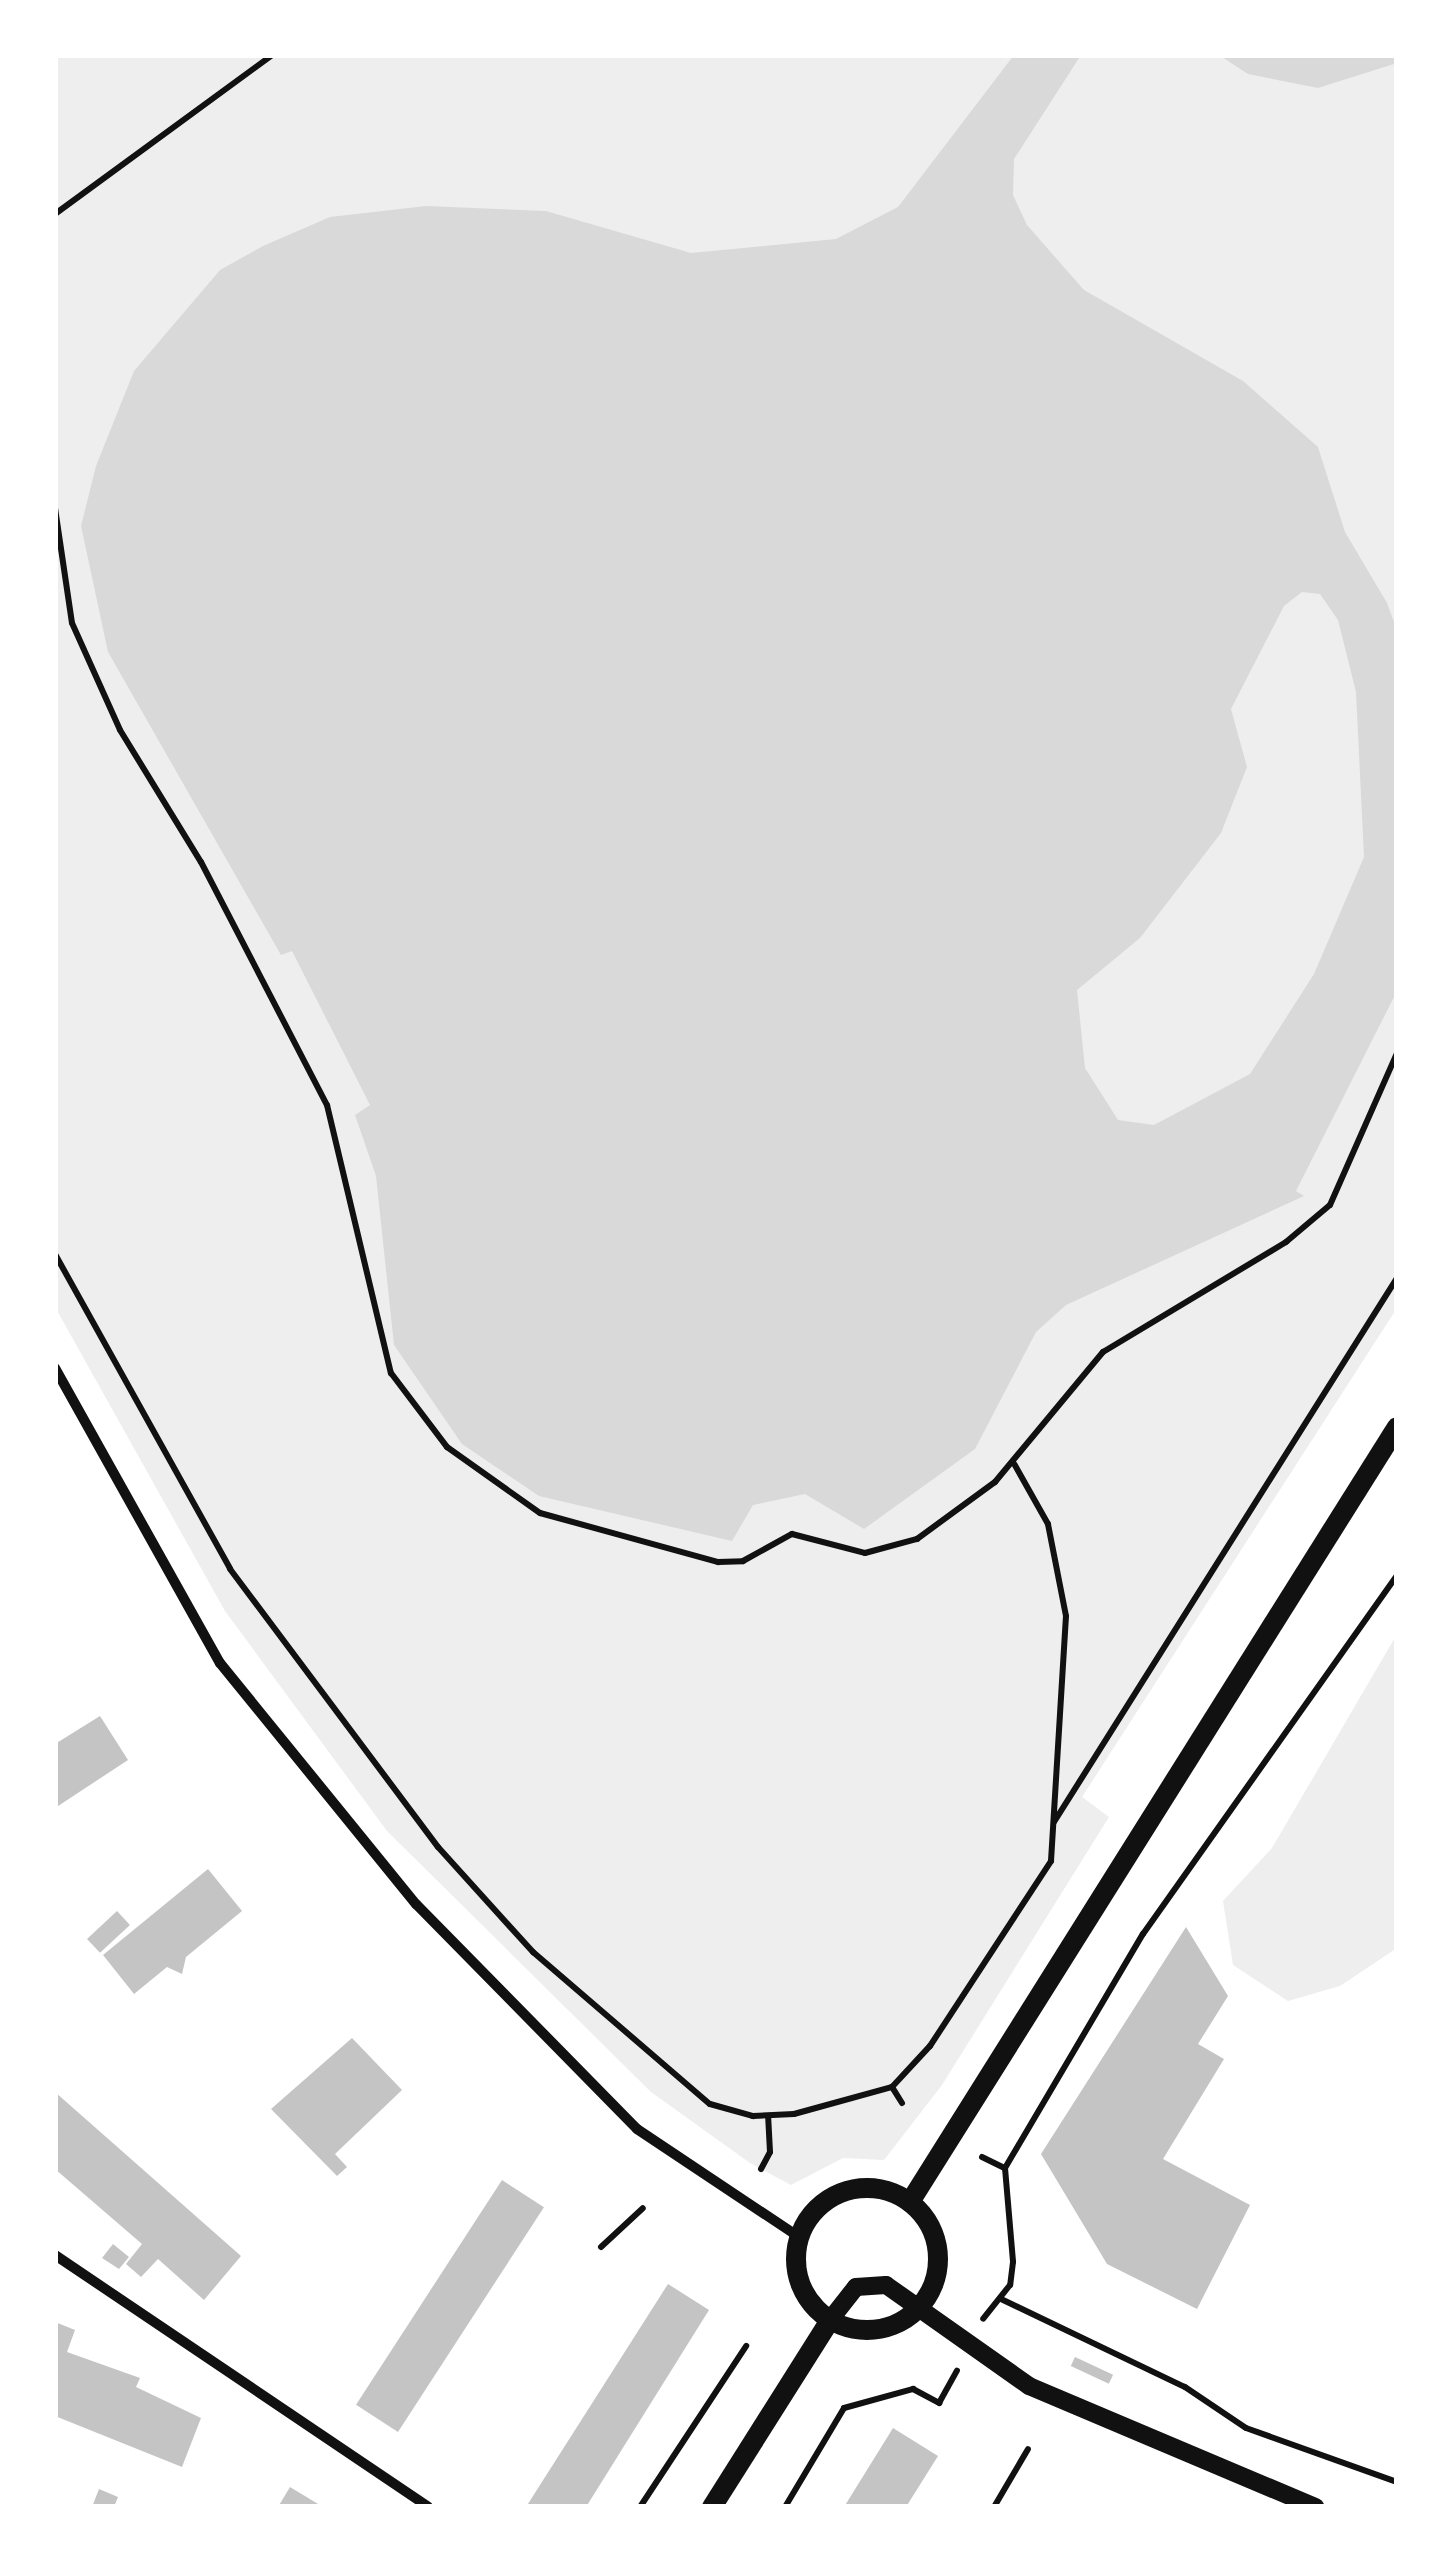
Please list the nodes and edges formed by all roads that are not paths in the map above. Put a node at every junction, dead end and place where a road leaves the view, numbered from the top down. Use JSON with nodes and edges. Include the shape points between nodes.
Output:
{"nodes":[{"id":1,"x":55,"y":1368,"type":"edge"},
{"id":2,"x":1397,"y":1427,"type":"edge"},
{"id":3,"x":910,"y":2202,"type":"junction"},
{"id":4,"x":799,"y":2237,"type":"junction"},
{"id":5,"x":55,"y":2255,"type":"edge"},
{"id":6,"x":918,"y":2310,"type":"junction"},
{"id":7,"x":830,"y":2320,"type":"junction"},
{"id":8,"x":428,"y":2507,"type":"edge"},
{"id":9,"x":712,"y":2507,"type":"edge"},
{"id":10,"x":1316,"y":2507,"type":"edge"}],
"edges":[{"from":1,"to":4,"type":"street","via":[[220,1663],[416,1904],[637,2129]]},
{"from":2,"to":3,"type":"main road"},
{"from":3,"to":4,"type":"main road","via":[[878,2189],[844,2191]]},
{"from":3,"to":6,"type":"main road","via":[[937,2241],[935,2278]]},
{"from":4,"to":7,"type":"main road","via":[[798,2275]]},
{"from":5,"to":8,"type":"street"},
{"from":6,"to":7,"type":"main road","via":[[876,2330]]},
{"from":6,"to":7,"type":"street","via":[[870,2281]]},
{"from":6,"to":10,"type":"street","via":[[1030,2386]]},
{"from":7,"to":9,"type":"main road"}]}
